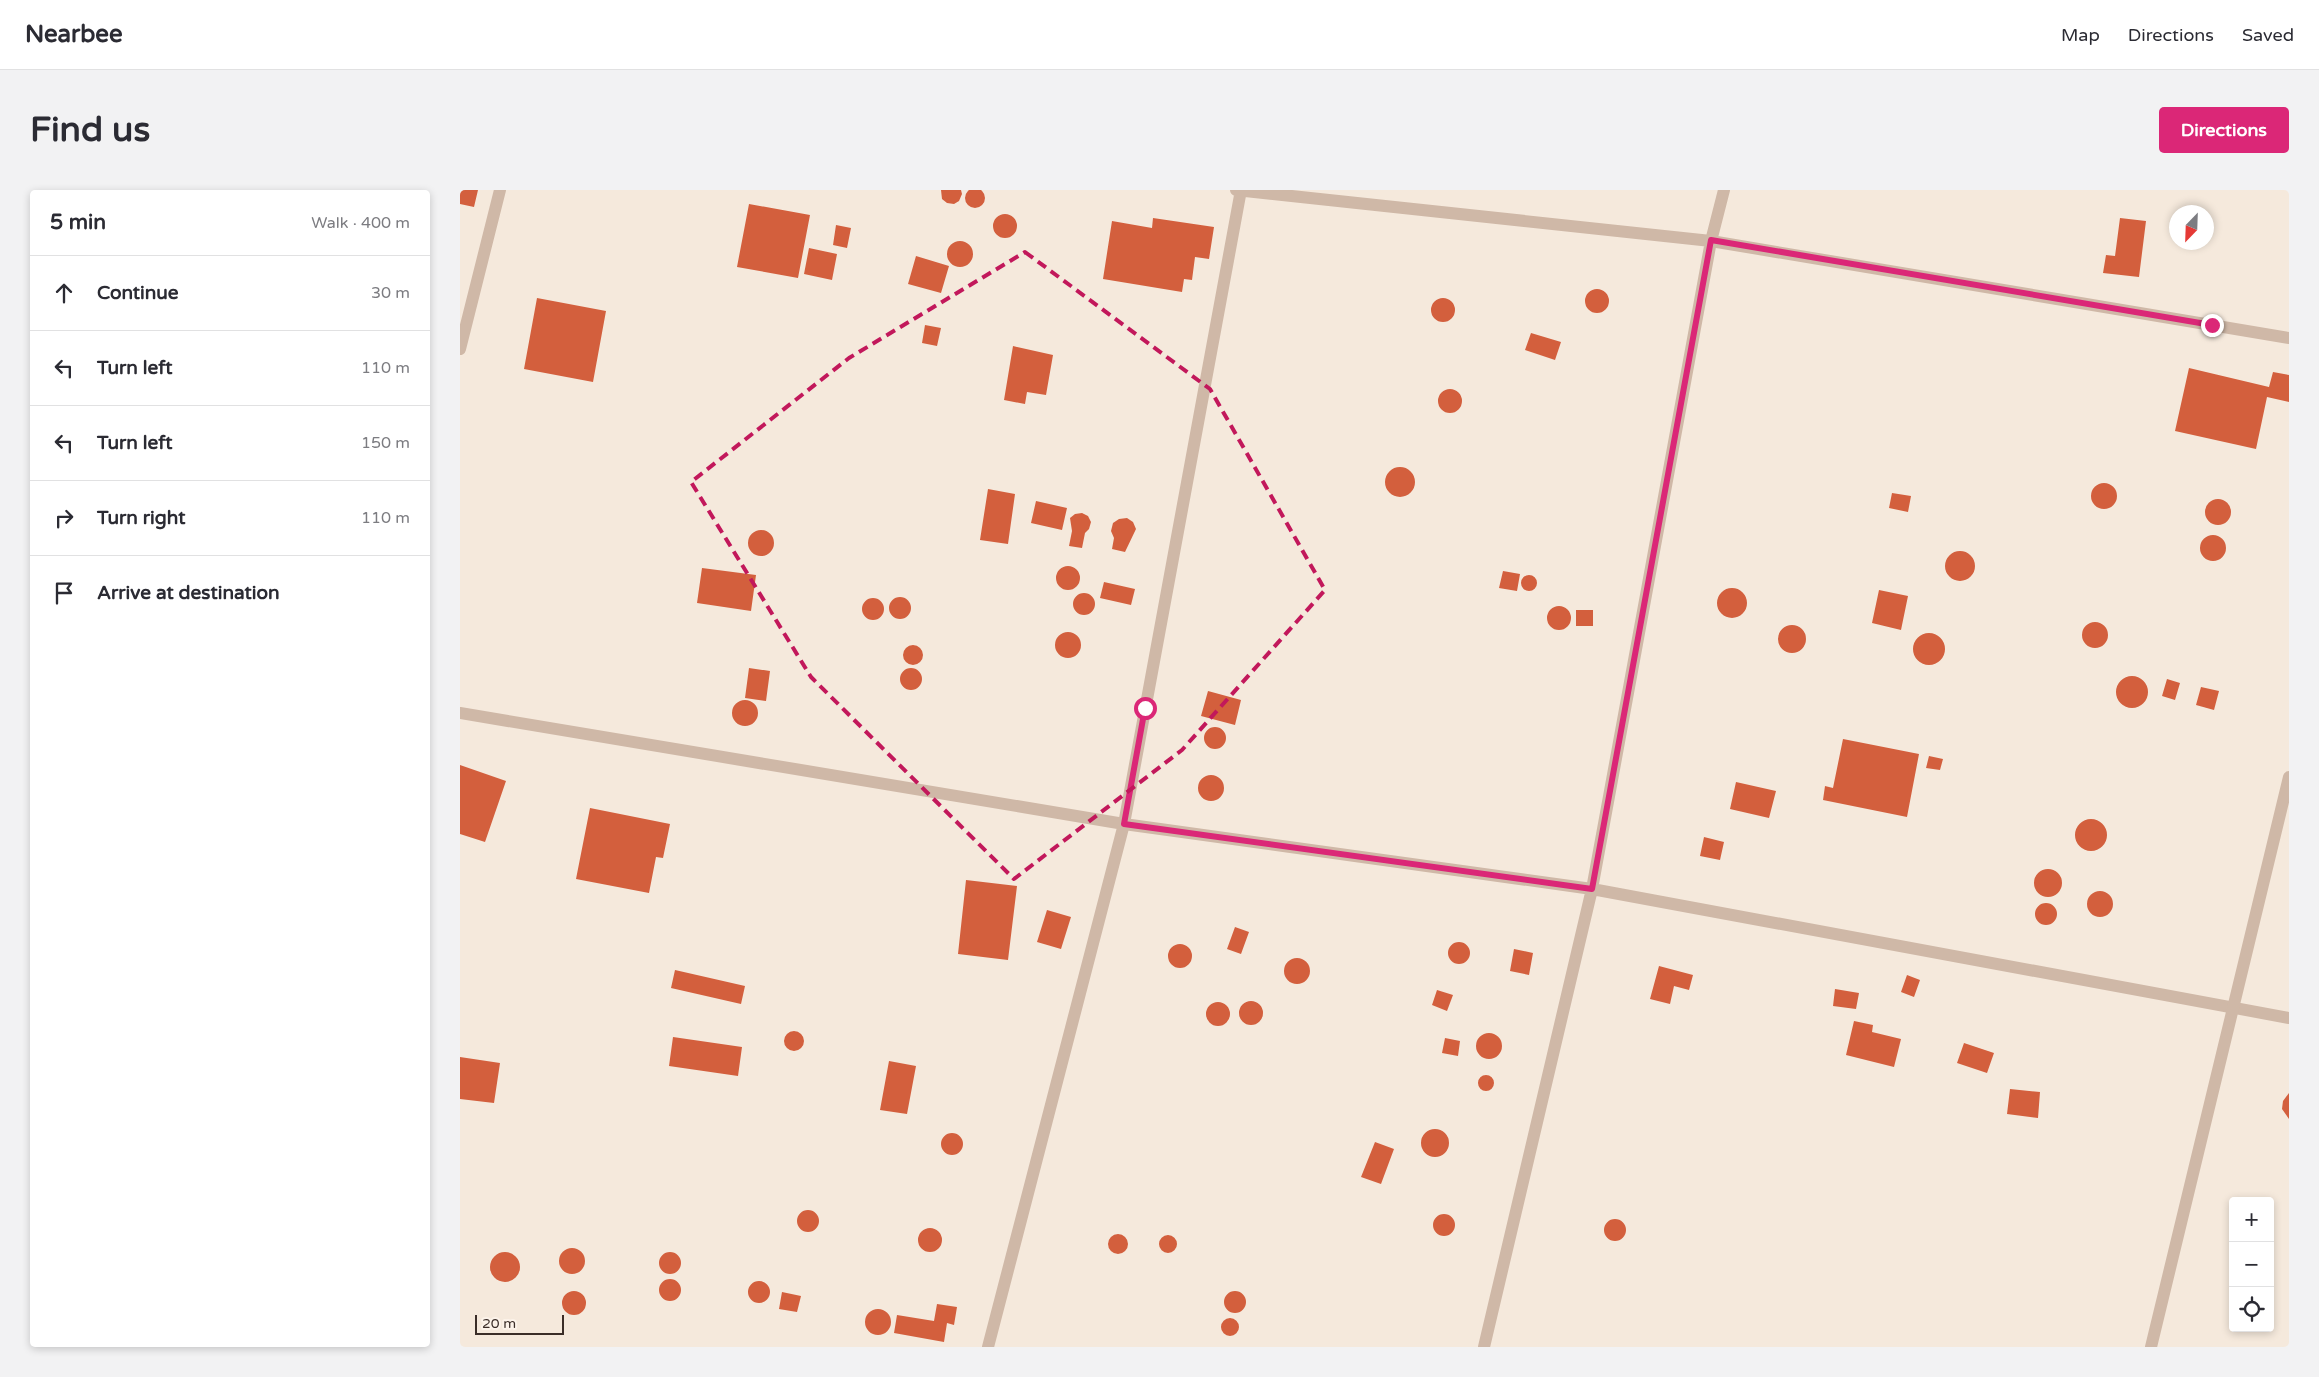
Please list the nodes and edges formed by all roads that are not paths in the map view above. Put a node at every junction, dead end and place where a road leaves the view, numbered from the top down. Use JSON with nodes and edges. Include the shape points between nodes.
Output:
{"nodes":[{"id":1,"x":500,"y":190,"type":"edge"},
{"id":2,"x":1240,"y":190,"type":"edge"},
{"id":3,"x":1724,"y":190,"type":"edge"},
{"id":4,"x":1711,"y":240,"type":"junction"},
{"id":5,"x":2289,"y":338,"type":"edge"},
{"id":6,"x":460,"y":349,"type":"edge"},
{"id":7,"x":460,"y":713,"type":"edge"},
{"id":8,"x":2289,"y":777,"type":"edge"},
{"id":9,"x":1124,"y":824,"type":"junction"},
{"id":10,"x":1592,"y":889,"type":"junction"},
{"id":11,"x":2233,"y":1009,"type":"junction"},
{"id":12,"x":2289,"y":1018,"type":"edge"},
{"id":13,"x":988,"y":1347,"type":"edge"},
{"id":14,"x":1484,"y":1347,"type":"edge"},
{"id":15,"x":2151,"y":1347,"type":"edge"}],
"edges":[{"from":1,"to":6,"type":"street"},
{"from":2,"to":4,"type":"street"},
{"from":2,"to":9,"type":"street"},
{"from":3,"to":4,"type":"street"},
{"from":4,"to":5,"type":"street"},
{"from":4,"to":10,"type":"street"},
{"from":7,"to":9,"type":"street"},
{"from":8,"to":11,"type":"street"},
{"from":9,"to":10,"type":"street"},
{"from":9,"to":13,"type":"street"},
{"from":10,"to":11,"type":"street"},
{"from":10,"to":14,"type":"street"},
{"from":11,"to":12,"type":"street"},
{"from":11,"to":15,"type":"street"}]}
